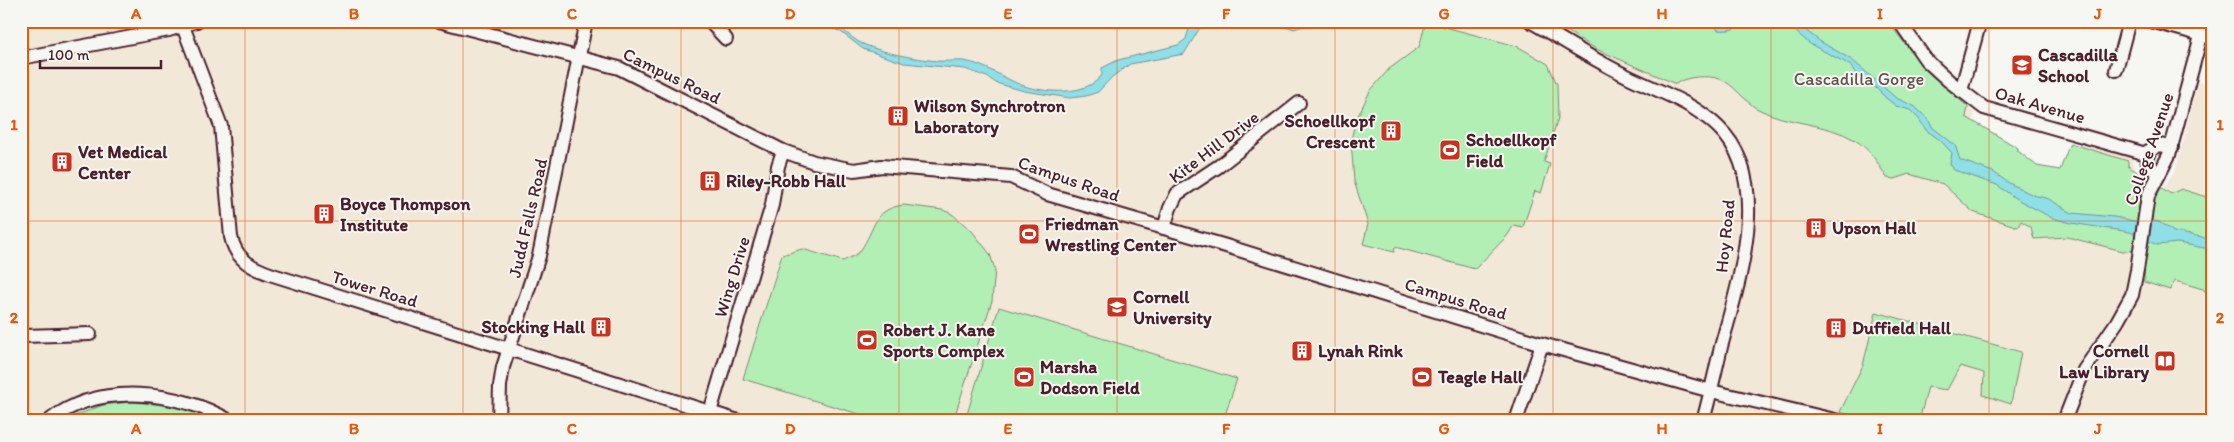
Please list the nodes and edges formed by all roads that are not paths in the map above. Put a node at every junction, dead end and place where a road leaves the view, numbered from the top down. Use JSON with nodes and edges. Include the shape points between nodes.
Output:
{"nodes":[{"id":1,"x":197,"y":21,"type":"edge"},
{"id":2,"x":439,"y":21,"type":"edge"},
{"id":3,"x":586,"y":21,"type":"edge"},
{"id":4,"x":709,"y":21,"type":"edge"},
{"id":5,"x":1530,"y":21,"type":"edge"},
{"id":6,"x":1899,"y":21,"type":"edge"},
{"id":7,"x":1980,"y":21,"type":"edge"},
{"id":8,"x":2129,"y":21,"type":"edge"},
{"id":9,"x":2151,"y":21,"type":"edge"},
{"id":10,"x":2205,"y":21,"type":"edge"},
{"id":11,"x":182,"y":23,"type":"edge"},
{"id":12,"x":2207,"y":37,"type":"edge"},
{"id":13,"x":726,"y":39,"type":"dead end"},
{"id":14,"x":579,"y":57,"type":"junction"},
{"id":15,"x":21,"y":58,"type":"edge"},
{"id":16,"x":2116,"y":70,"type":"dead end"},
{"id":17,"x":1961,"y":91,"type":"junction"},
{"id":18,"x":1299,"y":103,"type":"dead end"},
{"id":19,"x":2172,"y":148,"type":"junction"},
{"id":20,"x":783,"y":151,"type":"junction"},
{"id":21,"x":2146,"y":154,"type":"junction"},
{"id":22,"x":2159,"y":175,"type":"junction"},
{"id":23,"x":1164,"y":228,"type":"junction"},
{"id":24,"x":21,"y":333,"type":"edge"},
{"id":25,"x":90,"y":334,"type":"dead end"},
{"id":26,"x":1542,"y":344,"type":"junction"},
{"id":27,"x":508,"y":349,"type":"junction"},
{"id":28,"x":1711,"y":391,"type":"junction"},
{"id":29,"x":710,"y":412,"type":"junction"},
{"id":30,"x":1812,"y":418,"type":"edge"},
{"id":31,"x":49,"y":421,"type":"edge"},
{"id":32,"x":230,"y":421,"type":"edge"},
{"id":33,"x":499,"y":421,"type":"edge"},
{"id":34,"x":738,"y":421,"type":"edge"},
{"id":35,"x":1516,"y":421,"type":"edge"},
{"id":36,"x":1703,"y":421,"type":"edge"},
{"id":37,"x":1839,"y":421,"type":"edge"},
{"id":38,"x":2064,"y":421,"type":"edge"}],
"edges":[{"from":1,"to":11,"type":"street"},
{"from":2,"to":14,"type":"street","name":"Campus Road"},
{"from":3,"to":14,"type":"street","name":"Judd Falls Road"},
{"from":4,"to":13,"type":"street"},
{"from":5,"to":28,"type":"street","name":"Hoy Road","via":[[1612,69],[1686,103],[1718,127],[1735,147],[1747,185],[1746,241]]},
{"from":6,"to":17,"type":"street","name":"Oak Avenue","via":[[1926,60]]},
{"from":7,"to":17,"type":"street"},
{"from":8,"to":16,"type":"street"},
{"from":9,"to":12,"type":"street"},
{"from":10,"to":12,"type":"street","name":"College Avenue"},
{"from":11,"to":15,"type":"street"},
{"from":11,"to":27,"type":"street","name":"Tower Road","via":[[221,126],[231,237],[247,264]]},
{"from":12,"to":19,"type":"street","name":"College Avenue"},
{"from":14,"to":20,"type":"street","name":"Campus Road","via":[[644,79]]},
{"from":14,"to":27,"type":"street","name":"Judd Falls Road","via":[[539,256]]},
{"from":17,"to":21,"type":"street","name":"Oak Avenue","via":[[1994,112]]},
{"from":18,"to":23,"type":"street","name":"Kite Hill Drive","via":[[1178,194]]},
{"from":19,"to":21,"type":"street","via":[[2159,145]]},
{"from":19,"to":22,"type":"street","name":"College Avenue"},
{"from":20,"to":23,"type":"street","name":"Campus Road","via":[[848,169],[882,166],[1008,176],[1044,192]]},
{"from":20,"to":29,"type":"street","name":"Wing Drive","via":[[772,205]]},
{"from":21,"to":22,"type":"street","via":[[2148,164]]},
{"from":22,"to":38,"type":"street","name":"College Avenue","via":[[2146,204],[2136,280],[2128,304],[2084,370]]},
{"from":23,"to":26,"type":"street","name":"Campus Road"},
{"from":24,"to":25,"type":"street","via":[[24,336]]},
{"from":26,"to":28,"type":"street","name":"Campus Road"},
{"from":26,"to":35,"type":"street"},
{"from":27,"to":29,"type":"street","name":"Tower Road"},
{"from":27,"to":33,"type":"street","name":"Judd Falls Road","via":[[500,386]]},
{"from":28,"to":30,"type":"street","name":"Campus Road"},
{"from":28,"to":36,"type":"street","name":"Hoy Road"},
{"from":29,"to":34,"type":"street","name":"Tower Road"},
{"from":30,"to":37,"type":"street","name":"Campus Road"},
{"from":31,"to":32,"type":"street","via":[[84,403],[139,394],[199,405]]}]}
